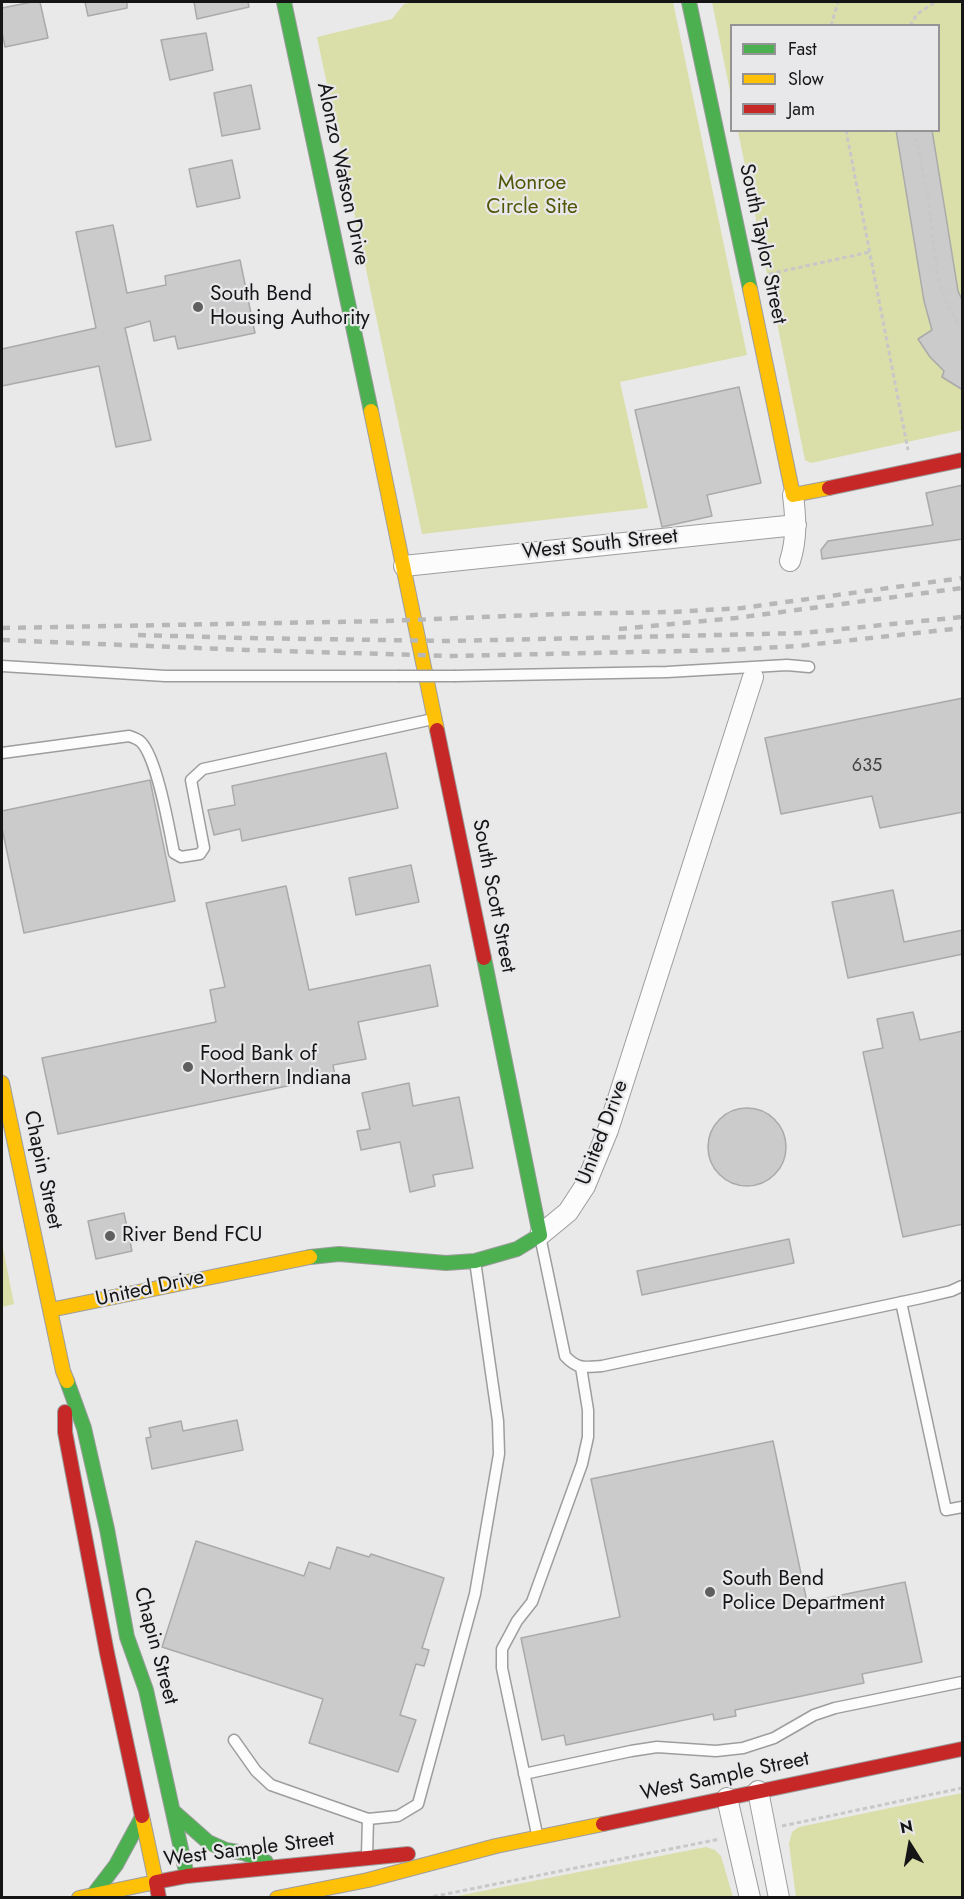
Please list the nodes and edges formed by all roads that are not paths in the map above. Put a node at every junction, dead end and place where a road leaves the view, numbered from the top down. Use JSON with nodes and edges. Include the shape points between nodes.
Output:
{"nodes":[{"id":1,"x":284,"y":2,"type":"edge"},
{"id":2,"x":689,"y":2,"type":"edge"},
{"id":3,"x":963,"y":460,"type":"edge"},
{"id":4,"x":794,"y":495,"type":"junction"},
{"id":5,"x":796,"y":525,"type":"junction"},
{"id":6,"x":790,"y":561,"type":"dead end"},
{"id":7,"x":404,"y":566,"type":"junction"},
{"id":8,"x":2,"y":666,"type":"edge"},
{"id":9,"x":809,"y":667,"type":"dead end"},
{"id":10,"x":753,"y":677,"type":"dead end"},
{"id":11,"x":435,"y":719,"type":"junction"},
{"id":12,"x":2,"y":753,"type":"edge"},
{"id":13,"x":2,"y":1083,"type":"edge"},
{"id":14,"x":540,"y":1235,"type":"junction"},
{"id":15,"x":475,"y":1261,"type":"junction"},
{"id":16,"x":963,"y":1286,"type":"edge"},
{"id":17,"x":901,"y":1302,"type":"junction"},
{"id":18,"x":50,"y":1310,"type":"junction"},
{"id":19,"x":581,"y":1367,"type":"junction"},
{"id":20,"x":63,"y":1371,"type":"junction"},
{"id":21,"x":84,"y":1428,"type":"junction"},
{"id":22,"x":65,"y":1432,"type":"junction"},
{"id":23,"x":963,"y":1507,"type":"edge"},
{"id":24,"x":963,"y":1682,"type":"edge"},
{"id":25,"x":234,"y":1740,"type":"dead end"},
{"id":26,"x":963,"y":1749,"type":"edge"},
{"id":27,"x":524,"y":1774,"type":"junction"},
{"id":28,"x":758,"y":1791,"type":"junction"},
{"id":29,"x":727,"y":1798,"type":"junction"},
{"id":30,"x":173,"y":1811,"type":"junction"},
{"id":31,"x":142,"y":1817,"type":"junction"},
{"id":32,"x":368,"y":1819,"type":"junction"},
{"id":33,"x":537,"y":1837,"type":"junction"},
{"id":34,"x":496,"y":1846,"type":"junction"},
{"id":35,"x":367,"y":1857,"type":"junction"},
{"id":36,"x":275,"y":1866,"type":"junction"},
{"id":37,"x":188,"y":1881,"type":"junction"},
{"id":38,"x":156,"y":1882,"type":"junction"},
{"id":39,"x":93,"y":1895,"type":"junction"},
{"id":40,"x":281,"y":1897,"type":"edge"},
{"id":41,"x":79,"y":1898,"type":"edge"},
{"id":42,"x":159,"y":1898,"type":"edge"},
{"id":43,"x":750,"y":1898,"type":"edge"},
{"id":44,"x":779,"y":1898,"type":"edge"}],
"edges":[{"from":1,"to":7,"type":"main road","name":"Alonzo Watson Drive"},
{"from":2,"to":4,"type":"main road","name":"South Taylor Street"},
{"from":3,"to":4,"type":"main road"},
{"from":4,"to":5,"type":"street"},
{"from":5,"to":6,"type":"street"},
{"from":5,"to":7,"type":"street","name":"West South Street"},
{"from":7,"to":11,"type":"main road","name":"South Scott Street"},
{"from":8,"to":9,"type":"lane","bridge":true,"via":[[165,676],[456,676]]},
{"from":10,"to":14,"type":"street","name":"United Drive","via":[[608,1130],[585,1186],[568,1212]]},
{"from":11,"to":12,"type":"lane","via":[[203,769],[191,780],[204,848],[200,854],[181,857],[174,853],[151,759],[140,740],[129,736]]},
{"from":11,"to":14,"type":"main road","name":"South Scott Street"},
{"from":13,"to":18,"type":"main road","name":"Chapin Street"},
{"from":14,"to":15,"type":"main road","name":"United Drive","via":[[517,1249]]},
{"from":14,"to":19,"type":"lane","via":[[565,1356]]},
{"from":15,"to":18,"type":"main road","name":"United Drive","via":[[446,1263],[339,1254],[306,1257]]},
{"from":15,"to":32,"type":"lane","via":[[498,1420],[499,1454],[475,1594],[418,1804],[398,1816]]},
{"from":16,"to":17,"type":"lane"},
{"from":17,"to":19,"type":"lane","via":[[602,1366]]},
{"from":17,"to":23,"type":"lane","via":[[946,1510]]},
{"from":18,"to":20,"type":"main road","name":"Chapin Street"},
{"from":19,"to":27,"type":"lane","via":[[588,1410],[582,1464],[532,1602],[516,1621],[502,1649],[502,1668]]},
{"from":20,"to":21,"type":"main road","name":"Chapin Street"},
{"from":20,"to":22,"type":"main road","name":"Chapin Street"},
{"from":21,"to":22,"type":"lane"},
{"from":21,"to":30,"type":"main road","name":"Chapin Street","via":[[127,1637],[146,1690]]},
{"from":22,"to":31,"type":"main road","name":"Chapin Street"},
{"from":24,"to":27,"type":"lane","via":[[835,1708],[774,1738],[743,1748],[716,1751],[657,1747]]},
{"from":25,"to":32,"type":"lane","via":[[271,1785]]},
{"from":26,"to":28,"type":"main road","name":"West Sample Street"},
{"from":27,"to":33,"type":"lane"},
{"from":28,"to":29,"type":"main road","name":"West Sample Street"},
{"from":28,"to":44,"type":"street"},
{"from":29,"to":33,"type":"main road","name":"West Sample Street"},
{"from":29,"to":43,"type":"street"},
{"from":30,"to":36,"type":"main road","via":[[208,1842]]},
{"from":30,"to":37,"type":"main road","name":"Chapin Street"},
{"from":31,"to":38,"type":"main road","name":"Chapin Street"},
{"from":31,"to":39,"type":"main road","via":[[116,1865]]},
{"from":32,"to":35,"type":"lane"},
{"from":33,"to":34,"type":"main road","name":"West Sample Street"},
{"from":34,"to":35,"type":"main road","name":"West Sample Street"},
{"from":34,"to":40,"type":"main road","name":"West Sample Street","via":[[368,1880]]},
{"from":35,"to":36,"type":"main road","name":"West Sample Street"},
{"from":36,"to":37,"type":"main road","name":"West Sample Street"},
{"from":37,"to":38,"type":"main road","name":"West Sample Street"},
{"from":38,"to":39,"type":"main road","name":"West Sample Street"},
{"from":38,"to":42,"type":"main road","name":"Chapin Street"},
{"from":39,"to":41,"type":"main road","name":"West Sample Street"}]}
